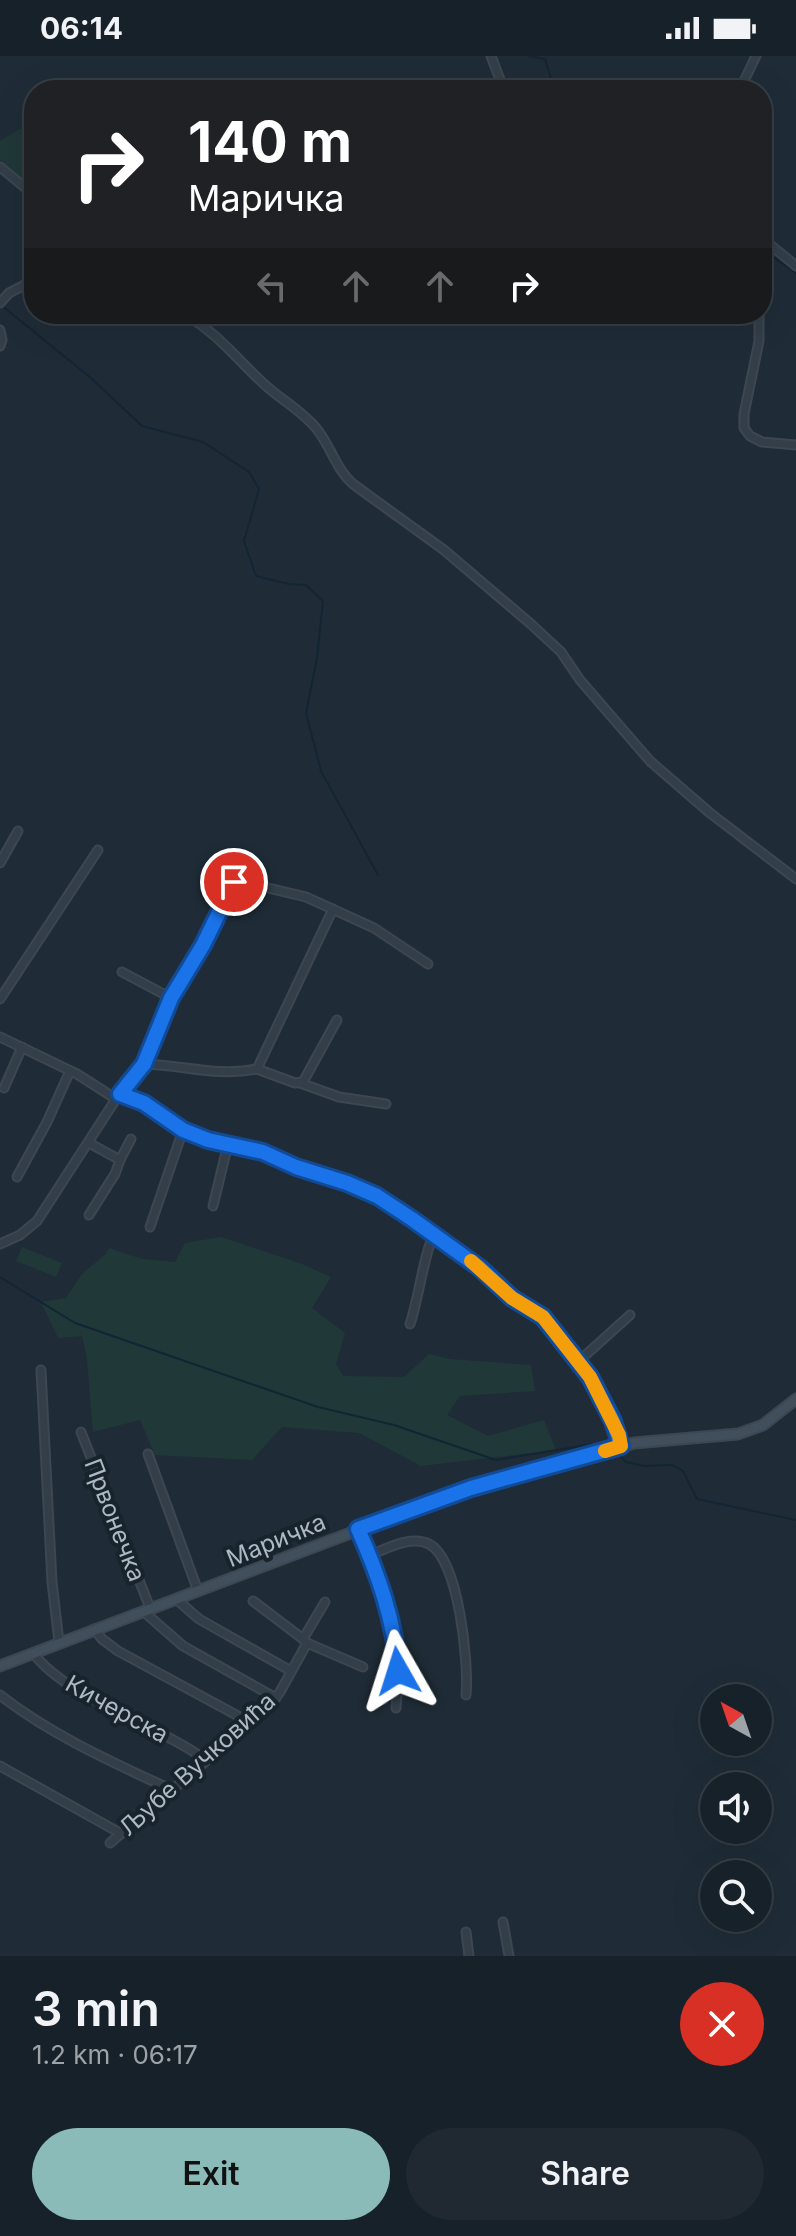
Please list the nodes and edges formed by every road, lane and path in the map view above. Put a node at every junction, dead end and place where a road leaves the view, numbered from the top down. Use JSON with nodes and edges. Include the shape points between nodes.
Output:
{"nodes":[{"id":1,"x":491,"y":56,"type":"edge"},
{"id":2,"x":756,"y":56,"type":"edge"},
{"id":3,"x":745,"y":79,"type":"dead end"},
{"id":4,"x":500,"y":80,"type":"edge"},
{"id":5,"x":0,"y":167,"type":"edge"},
{"id":6,"x":24,"y":187,"type":"edge"},
{"id":7,"x":772,"y":246,"type":"edge"},
{"id":8,"x":796,"y":266,"type":"edge"},
{"id":9,"x":24,"y":285,"type":"edge"},
{"id":10,"x":1,"y":302,"type":"edge"},
{"id":11,"x":200,"y":324,"type":"edge"},
{"id":12,"x":759,"y":324,"type":"edge"},
{"id":13,"x":0,"y":330,"type":"edge"},
{"id":14,"x":0,"y":346,"type":"edge"},
{"id":15,"x":796,"y":445,"type":"edge"},
{"id":16,"x":18,"y":831,"type":"dead end"},
{"id":17,"x":98,"y":850,"type":"dead end"},
{"id":18,"x":0,"y":863,"type":"edge"},
{"id":19,"x":796,"y":879,"type":"edge"},
{"id":20,"x":333,"y":909,"type":"junction"},
{"id":21,"x":428,"y":964,"type":"dead end"},
{"id":22,"x":122,"y":972,"type":"dead end"},
{"id":23,"x":171,"y":998,"type":"junction"},
{"id":24,"x":0,"y":999,"type":"edge"},
{"id":25,"x":337,"y":1020,"type":"dead end"},
{"id":26,"x":0,"y":1037,"type":"edge"},
{"id":27,"x":22,"y":1047,"type":"junction"},
{"id":28,"x":144,"y":1064,"type":"junction"},
{"id":29,"x":257,"y":1069,"type":"junction"},
{"id":30,"x":70,"y":1071,"type":"junction"},
{"id":31,"x":300,"y":1083,"type":"junction"},
{"id":32,"x":4,"y":1088,"type":"dead end"},
{"id":33,"x":118,"y":1096,"type":"junction"},
{"id":34,"x":386,"y":1104,"type":"dead end"},
{"id":35,"x":183,"y":1130,"type":"junction"},
{"id":36,"x":131,"y":1139,"type":"dead end"},
{"id":37,"x":89,"y":1143,"type":"junction"},
{"id":38,"x":228,"y":1144,"type":"junction"},
{"id":39,"x":120,"y":1160,"type":"junction"},
{"id":40,"x":17,"y":1177,"type":"dead end"},
{"id":41,"x":213,"y":1206,"type":"dead end"},
{"id":42,"x":89,"y":1215,"type":"dead end"},
{"id":43,"x":150,"y":1227,"type":"dead end"},
{"id":44,"x":434,"y":1236,"type":"junction"},
{"id":45,"x":0,"y":1244,"type":"edge"},
{"id":46,"x":630,"y":1315,"type":"dead end"},
{"id":47,"x":410,"y":1324,"type":"dead end"},
{"id":48,"x":579,"y":1361,"type":"junction"},
{"id":49,"x":41,"y":1370,"type":"dead end"},
{"id":50,"x":796,"y":1399,"type":"edge"},
{"id":51,"x":81,"y":1432,"type":"dead end"},
{"id":52,"x":619,"y":1447,"type":"junction"},
{"id":53,"x":148,"y":1454,"type":"dead end"},
{"id":54,"x":358,"y":1529,"type":"junction"},
{"id":55,"x":370,"y":1555,"type":"junction"},
{"id":56,"x":198,"y":1591,"type":"junction"},
{"id":57,"x":176,"y":1599,"type":"junction"},
{"id":58,"x":253,"y":1601,"type":"dead end"},
{"id":59,"x":325,"y":1602,"type":"dead end"},
{"id":60,"x":146,"y":1609,"type":"junction"},
{"id":61,"x":94,"y":1629,"type":"junction"},
{"id":62,"x":305,"y":1641,"type":"junction"},
{"id":63,"x":59,"y":1642,"type":"junction"},
{"id":64,"x":33,"y":1653,"type":"junction"},
{"id":65,"x":0,"y":1666,"type":"edge"},
{"id":66,"x":363,"y":1667,"type":"dead end"},
{"id":67,"x":291,"y":1671,"type":"junction"},
{"id":68,"x":0,"y":1695,"type":"edge"},
{"id":69,"x":466,"y":1695,"type":"dead end"},
{"id":70,"x":276,"y":1698,"type":"junction"},
{"id":71,"x":396,"y":1708,"type":"dead end"},
{"id":72,"x":248,"y":1725,"type":"junction"},
{"id":73,"x":206,"y":1760,"type":"junction"},
{"id":74,"x":0,"y":1766,"type":"edge"},
{"id":75,"x":172,"y":1790,"type":"junction"},
{"id":76,"x":120,"y":1833,"type":"junction"},
{"id":77,"x":110,"y":1843,"type":"dead end"},
{"id":78,"x":503,"y":1922,"type":"dead end"},
{"id":79,"x":466,"y":1932,"type":"dead end"},
{"id":80,"x":469,"y":1956,"type":"edge"},
{"id":81,"x":509,"y":1956,"type":"edge"}],
"edges":[{"from":1,"to":4,"type":"street"},
{"from":2,"to":3,"type":"street"},
{"from":5,"to":6,"type":"street"},
{"from":7,"to":8,"type":"street"},
{"from":9,"to":10,"type":"street"},
{"from":11,"to":19,"type":"street","via":[[309,421],[353,484],[456,560],[554,646],[650,761]]},
{"from":12,"to":15,"type":"street","via":[[744,428],[762,442]]},
{"from":13,"to":14,"type":"street"},
{"from":16,"to":18,"type":"street"},
{"from":17,"to":24,"type":"street"},
{"from":20,"to":21,"type":"street","via":[[379,931]]},
{"from":20,"to":23,"type":"street","via":[[306,897],[234,882]]},
{"from":20,"to":29,"type":"street"},
{"from":22,"to":23,"type":"street"},
{"from":23,"to":28,"type":"street"},
{"from":25,"to":31,"type":"street"},
{"from":26,"to":27,"type":"street"},
{"from":27,"to":30,"type":"street"},
{"from":27,"to":32,"type":"street"},
{"from":28,"to":29,"type":"street","via":[[219,1073]]},
{"from":28,"to":33,"type":"street"},
{"from":29,"to":31,"type":"street"},
{"from":30,"to":33,"type":"street"},
{"from":30,"to":40,"type":"street"},
{"from":31,"to":34,"type":"street","via":[[339,1097]]},
{"from":33,"to":35,"type":"street","via":[[144,1103]]},
{"from":33,"to":37,"type":"street"},
{"from":35,"to":38,"type":"street"},
{"from":35,"to":43,"type":"street"},
{"from":36,"to":39,"type":"street"},
{"from":37,"to":39,"type":"street"},
{"from":37,"to":45,"type":"street","via":[[37,1221]]},
{"from":38,"to":41,"type":"street"},
{"from":38,"to":44,"type":"street","via":[[357,1187],[396,1207]]},
{"from":39,"to":42,"type":"street"},
{"from":44,"to":47,"type":"street"},
{"from":44,"to":48,"type":"street","via":[[543,1317]]},
{"from":46,"to":48,"type":"street"},
{"from":48,"to":52,"type":"street","via":[[598,1390]]},
{"from":49,"to":63,"type":"street"},
{"from":50,"to":52,"type":"street","name":"Маричка","via":[[763,1425],[738,1434]]},
{"from":51,"to":60,"type":"street","name":"Првонечка"},
{"from":52,"to":54,"type":"street","name":"Маричка","via":[[471,1488]]},
{"from":53,"to":56,"type":"street"},
{"from":54,"to":55,"type":"street"},
{"from":54,"to":56,"type":"street","name":"Маричка"},
{"from":55,"to":69,"type":"street","via":[[415,1541],[437,1550],[460,1613]]},
{"from":55,"to":71,"type":"street","via":[[397,1642]]},
{"from":56,"to":57,"type":"street","name":"Маричка"},
{"from":57,"to":60,"type":"street","name":"Маричка"},
{"from":57,"to":67,"type":"street","via":[[199,1619]]},
{"from":58,"to":62,"type":"street"},
{"from":59,"to":62,"type":"street","name":"Љубе Вучковића"},
{"from":60,"to":61,"type":"street","name":"Маричка"},
{"from":60,"to":70,"type":"street","via":[[183,1646]]},
{"from":61,"to":63,"type":"street","name":"Маричка"},
{"from":61,"to":72,"type":"street","via":[[118,1651]]},
{"from":62,"to":66,"type":"street"},
{"from":62,"to":67,"type":"street","name":"Љубе Вучковића"},
{"from":63,"to":64,"type":"street","name":"Маричка"},
{"from":64,"to":65,"type":"street","name":"Маричка"},
{"from":64,"to":73,"type":"street","name":"Кичерска","via":[[74,1687]]},
{"from":67,"to":70,"type":"street","name":"Љубе Вучковића"},
{"from":68,"to":75,"type":"street","via":[[66,1739]]},
{"from":70,"to":72,"type":"street","name":"Љубе Вучковића"},
{"from":72,"to":73,"type":"street","name":"Љубе Вучковића"},
{"from":73,"to":75,"type":"street","name":"Љубе Вучковића"},
{"from":74,"to":76,"type":"street"},
{"from":75,"to":76,"type":"street","name":"Љубе Вучковића"},
{"from":76,"to":77,"type":"street","name":"Љубе Вучковића"},
{"from":78,"to":81,"type":"street"},
{"from":79,"to":80,"type":"street"}]}
